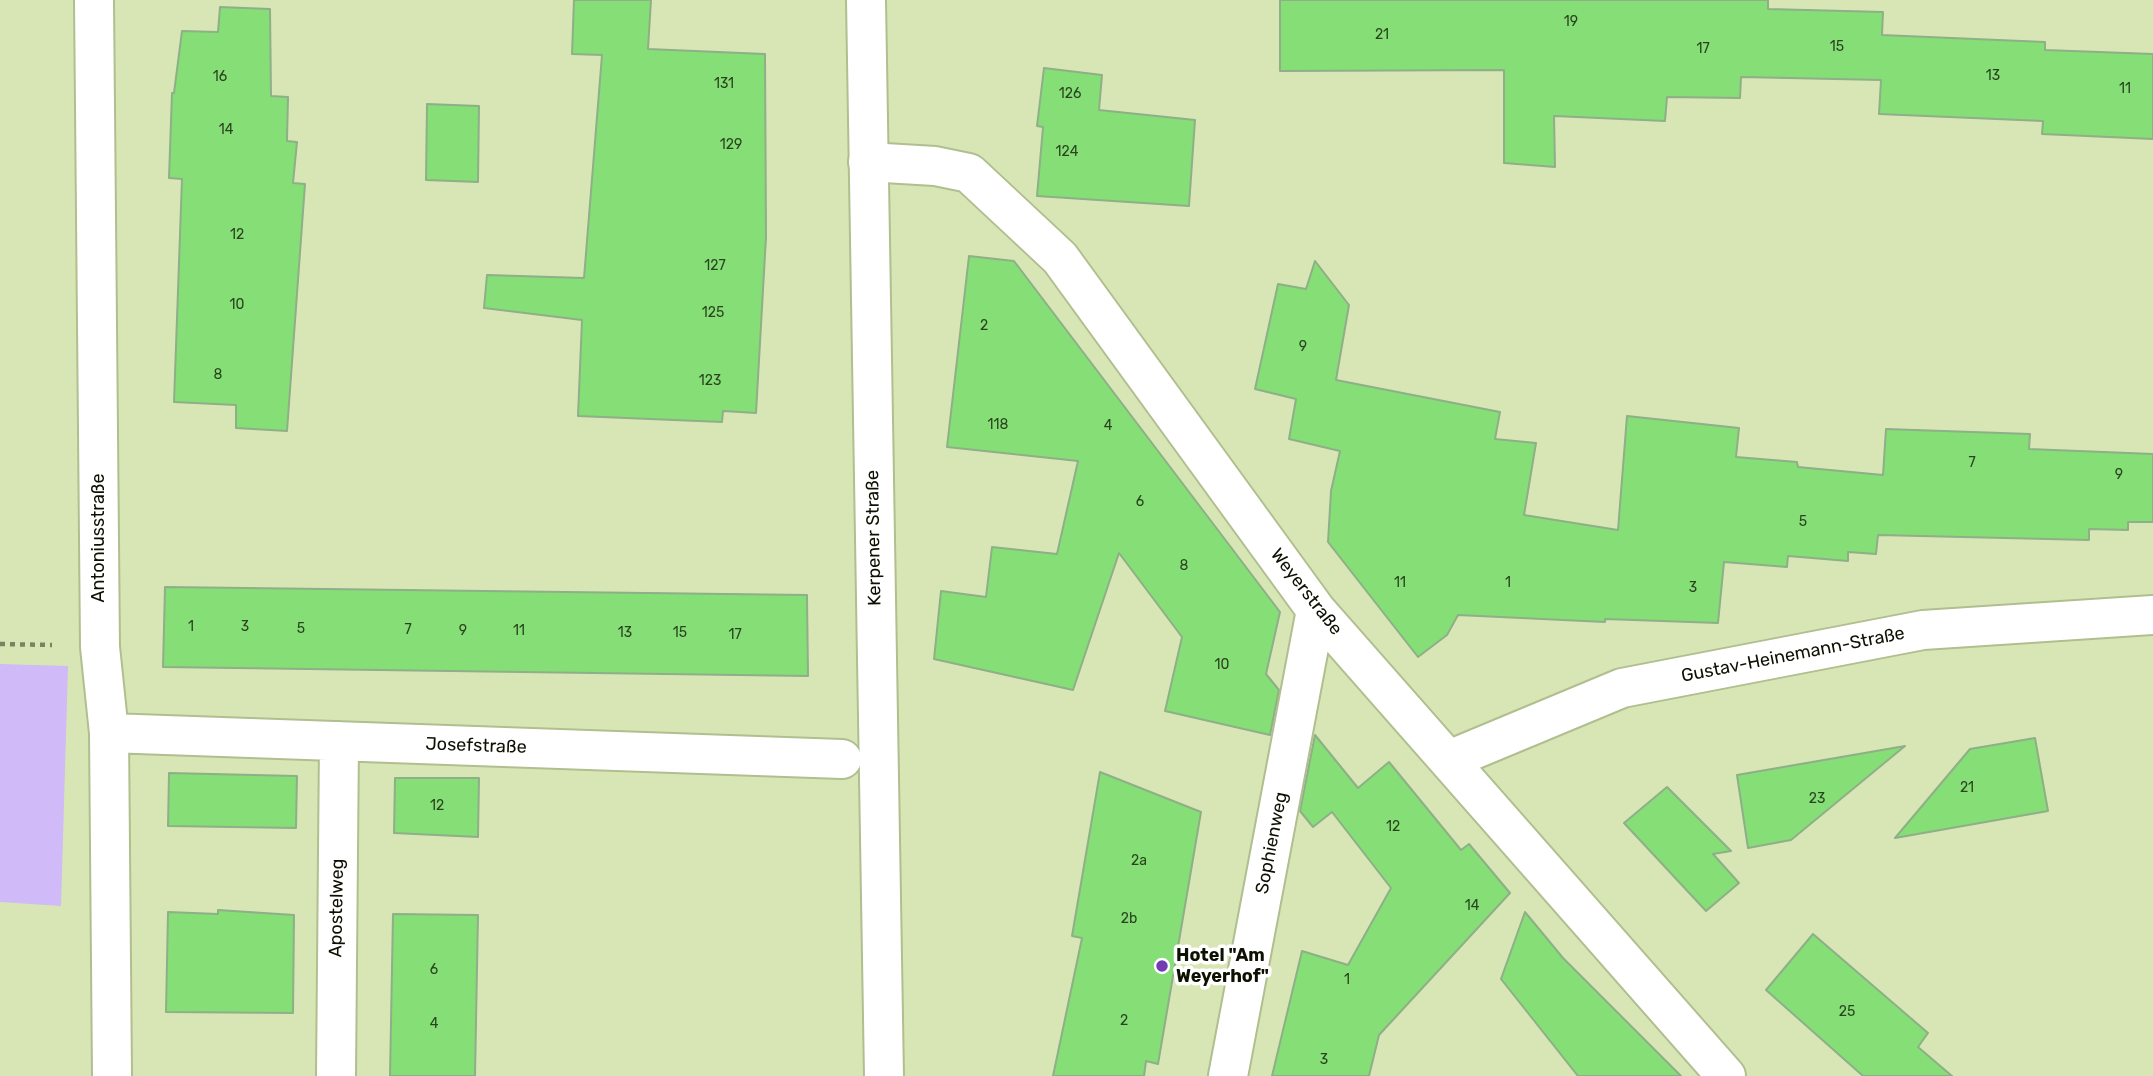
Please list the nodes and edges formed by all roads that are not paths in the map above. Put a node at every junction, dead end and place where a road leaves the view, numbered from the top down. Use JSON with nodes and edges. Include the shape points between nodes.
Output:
{"nodes":[{"id":1,"x":94,"y":0,"type":"edge"},
{"id":2,"x":866,"y":0,"type":"edge"},
{"id":3,"x":868,"y":162,"type":"junction"},
{"id":4,"x":1316,"y":610,"type":"junction"},
{"id":5,"x":2153,"y":615,"type":"edge"},
{"id":6,"x":109,"y":733,"type":"junction"},
{"id":7,"x":339,"y":741,"type":"junction"},
{"id":8,"x":842,"y":759,"type":"dead end"},
{"id":9,"x":1449,"y":760,"type":"junction"},
{"id":10,"x":112,"y":1076,"type":"edge"},
{"id":11,"x":336,"y":1076,"type":"edge"},
{"id":12,"x":884,"y":1076,"type":"edge"},
{"id":13,"x":1228,"y":1076,"type":"edge"},
{"id":14,"x":1726,"y":1076,"type":"edge"}],
"edges":[{"from":1,"to":6,"type":"street","name":"Antoniusstraße","via":[[100,647]]},
{"from":2,"to":3,"type":"street","name":"Kerpener Straße"},
{"from":3,"to":4,"type":"street","name":"Weyerstraße","via":[[969,173],[1060,258]]},
{"from":3,"to":12,"type":"street","name":"Kerpener Straße"},
{"from":4,"to":9,"type":"street","name":"Weyerstraße"},
{"from":4,"to":13,"type":"street","name":"Sophienweg"},
{"from":5,"to":9,"type":"street","name":"Gustav-Heinemann-Straße","via":[[1923,630],[1622,688]]},
{"from":6,"to":7,"type":"street","name":"Josefstraße"},
{"from":6,"to":10,"type":"street","name":"Antoniusstraße"},
{"from":7,"to":8,"type":"street","name":"Josefstraße"},
{"from":7,"to":11,"type":"street","name":"Apostelweg"},
{"from":9,"to":14,"type":"street","name":"Weyerstraße"}]}
